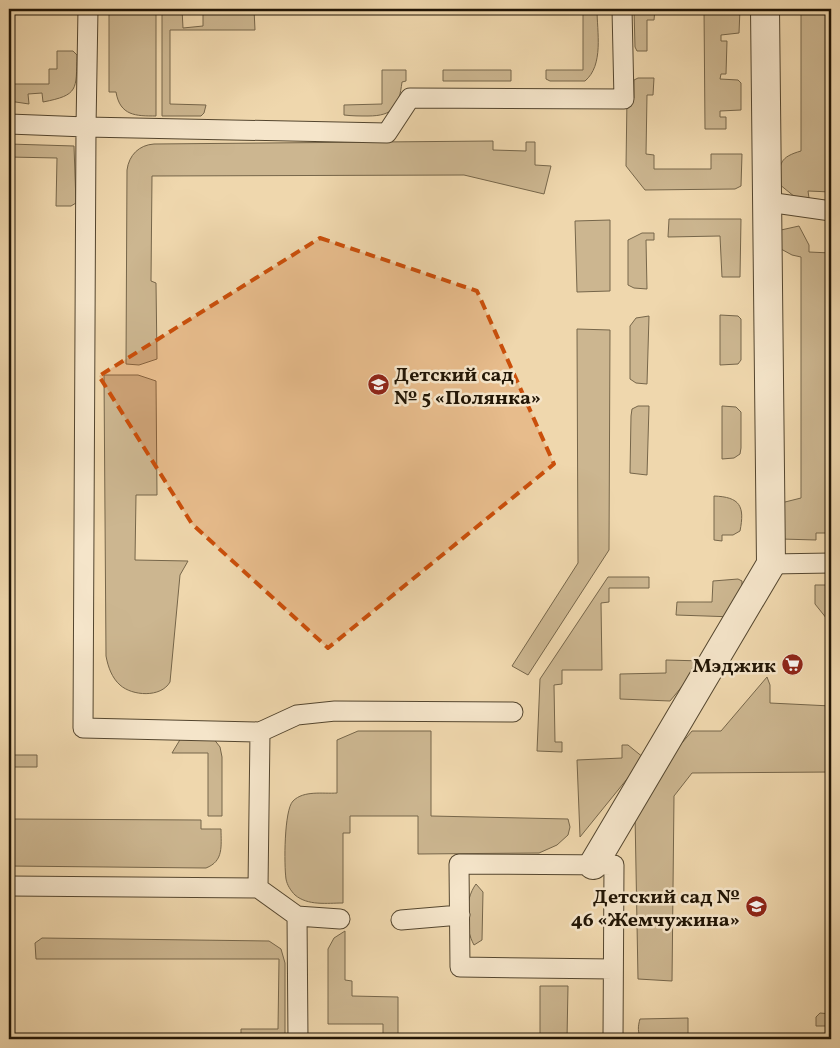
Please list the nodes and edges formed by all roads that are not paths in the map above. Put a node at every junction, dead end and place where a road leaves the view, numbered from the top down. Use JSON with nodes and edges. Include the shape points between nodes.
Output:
{"nodes":[{"id":1,"x":88,"y":9,"type":"edge"},
{"id":2,"x":622,"y":9,"type":"edge"},
{"id":3,"x":765,"y":9,"type":"edge"},
{"id":4,"x":9,"y":124,"type":"edge"},
{"id":5,"x":86,"y":127,"type":"junction"},
{"id":6,"x":768,"y":202,"type":"junction"},
{"id":7,"x":831,"y":211,"type":"edge"},
{"id":8,"x":831,"y":563,"type":"edge"},
{"id":9,"x":771,"y":564,"type":"junction"},
{"id":10,"x":513,"y":712,"type":"dead end"},
{"id":11,"x":260,"y":732,"type":"junction"},
{"id":12,"x":593,"y":865,"type":"junction"},
{"id":13,"x":9,"y":886,"type":"edge"},
{"id":14,"x":258,"y":888,"type":"junction"},
{"id":15,"x":460,"y":915,"type":"junction"},
{"id":16,"x":297,"y":916,"type":"junction"},
{"id":17,"x":340,"y":919,"type":"dead end"},
{"id":18,"x":401,"y":920,"type":"dead end"},
{"id":19,"x":613,"y":970,"type":"junction"},
{"id":20,"x":298,"y":1039,"type":"edge"},
{"id":21,"x":613,"y":1039,"type":"edge"}],
"edges":[{"from":1,"to":5,"type":"lane"},
{"from":2,"to":5,"type":"lane","via":[[624,99],[410,98],[387,133]]},
{"from":3,"to":6,"type":"street"},
{"from":4,"to":5,"type":"lane"},
{"from":5,"to":11,"type":"lane","via":[[84,728]]},
{"from":6,"to":7,"type":"lane"},
{"from":6,"to":9,"type":"street"},
{"from":8,"to":9,"type":"lane"},
{"from":9,"to":12,"type":"street"},
{"from":10,"to":11,"type":"lane","via":[[335,710],[297,715]]},
{"from":11,"to":14,"type":"lane"},
{"from":12,"to":15,"type":"lane","via":[[459,864]]},
{"from":12,"to":19,"type":"lane","via":[[614,865]]},
{"from":13,"to":14,"type":"lane"},
{"from":14,"to":16,"type":"lane"},
{"from":15,"to":18,"type":"lane"},
{"from":15,"to":19,"type":"lane","via":[[460,967]]},
{"from":16,"to":17,"type":"lane"},
{"from":16,"to":20,"type":"lane"},
{"from":19,"to":21,"type":"lane"}]}
